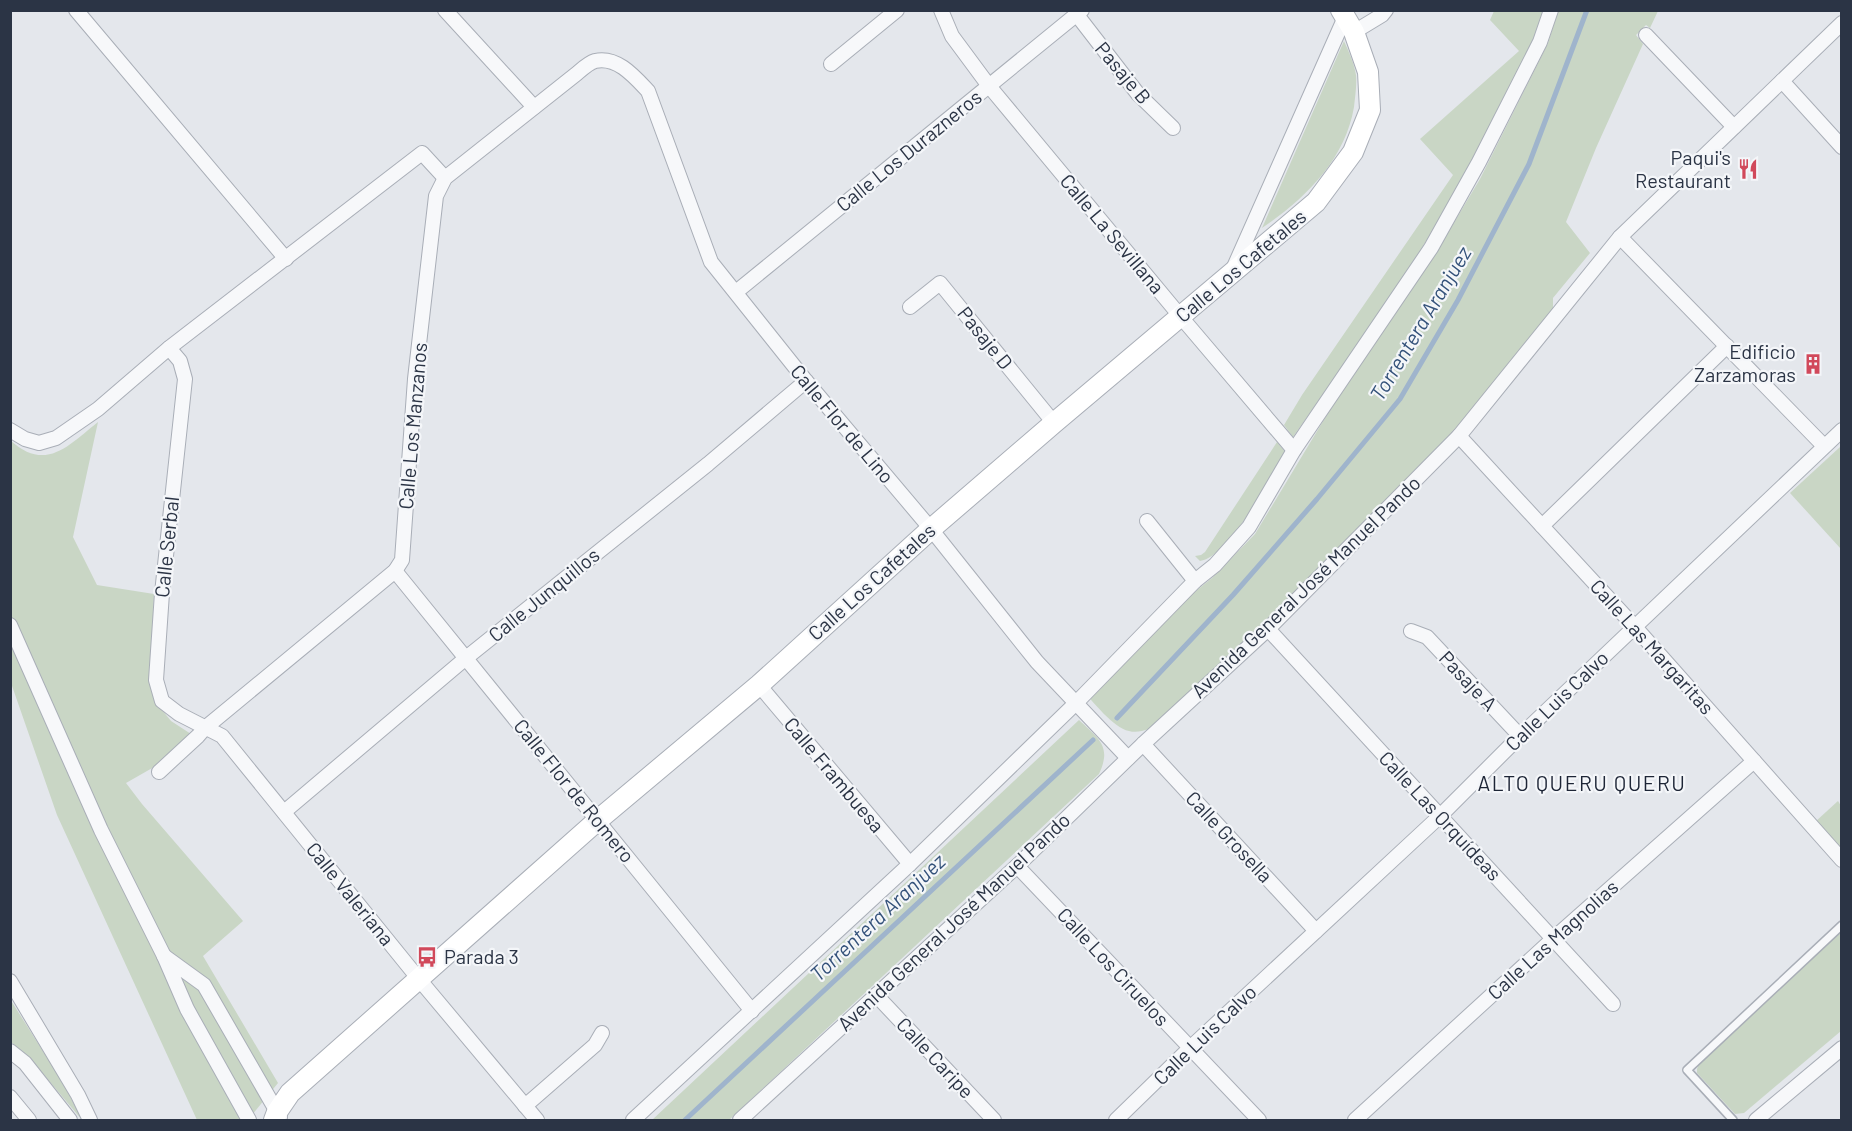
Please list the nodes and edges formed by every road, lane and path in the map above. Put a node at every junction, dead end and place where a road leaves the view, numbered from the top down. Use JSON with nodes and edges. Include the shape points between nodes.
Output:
{"nodes":[{"id":1,"x":76,"y":10,"type":"edge"},
{"id":2,"x":446,"y":10,"type":"edge"},
{"id":3,"x":897,"y":10,"type":"edge"},
{"id":4,"x":941,"y":10,"type":"edge"},
{"id":5,"x":1386,"y":10,"type":"edge"},
{"id":6,"x":1551,"y":10,"type":"edge"},
{"id":7,"x":1838,"y":10,"type":"edge"},
{"id":8,"x":1079,"y":13,"type":"edge"},
{"id":9,"x":1842,"y":15,"type":"edge"},
{"id":10,"x":1347,"y":20,"type":"edge"},
{"id":11,"x":1842,"y":23,"type":"edge"},
{"id":12,"x":1646,"y":35,"type":"dead end"},
{"id":13,"x":831,"y":64,"type":"dead end"},
{"id":14,"x":1782,"y":81,"type":"junction"},
{"id":15,"x":989,"y":86,"type":"junction"},
{"id":16,"x":534,"y":107,"type":"junction"},
{"id":17,"x":1734,"y":127,"type":"junction"},
{"id":18,"x":1173,"y":128,"type":"dead end"},
{"id":19,"x":1842,"y":147,"type":"edge"},
{"id":20,"x":445,"y":178,"type":"junction"},
{"id":21,"x":1620,"y":237,"type":"junction"},
{"id":22,"x":286,"y":259,"type":"junction"},
{"id":23,"x":1232,"y":274,"type":"junction"},
{"id":24,"x":736,"y":292,"type":"junction"},
{"id":25,"x":910,"y":308,"type":"dead end"},
{"id":26,"x":1181,"y":317,"type":"junction"},
{"id":27,"x":1727,"y":346,"type":"junction"},
{"id":28,"x":169,"y":348,"type":"junction"},
{"id":29,"x":806,"y":381,"type":"junction"},
{"id":30,"x":1054,"y":423,"type":"junction"},
{"id":31,"x":10,"y":430,"type":"edge"},
{"id":32,"x":1842,"y":430,"type":"edge"},
{"id":33,"x":1459,"y":436,"type":"junction"},
{"id":34,"x":1824,"y":446,"type":"junction"},
{"id":35,"x":1293,"y":450,"type":"junction"},
{"id":36,"x":1147,"y":521,"type":"dead end"},
{"id":37,"x":1542,"y":525,"type":"junction"},
{"id":38,"x":931,"y":530,"type":"junction"},
{"id":39,"x":395,"y":571,"type":"junction"},
{"id":40,"x":1195,"y":581,"type":"junction"},
{"id":41,"x":10,"y":625,"type":"edge"},
{"id":42,"x":1635,"y":627,"type":"junction"},
{"id":43,"x":1268,"y":629,"type":"junction"},
{"id":44,"x":1412,"y":631,"type":"dead end"},
{"id":45,"x":466,"y":658,"type":"junction"},
{"id":46,"x":759,"y":685,"type":"junction"},
{"id":47,"x":1076,"y":703,"type":"junction"},
{"id":48,"x":205,"y":728,"type":"junction"},
{"id":49,"x":1520,"y":736,"type":"junction"},
{"id":50,"x":1143,"y":744,"type":"junction"},
{"id":51,"x":1128,"y":758,"type":"junction"},
{"id":52,"x":1754,"y":760,"type":"junction"},
{"id":53,"x":159,"y":772,"type":"dead end"},
{"id":54,"x":284,"y":812,"type":"junction"},
{"id":55,"x":1440,"y":816,"type":"junction"},
{"id":56,"x":598,"y":820,"type":"junction"},
{"id":57,"x":1842,"y":860,"type":"edge"},
{"id":58,"x":910,"y":864,"type":"junction"},
{"id":59,"x":1017,"y":866,"type":"junction"},
{"id":60,"x":1842,"y":925,"type":"edge"},
{"id":61,"x":1316,"y":931,"type":"junction"},
{"id":62,"x":1553,"y":939,"type":"junction"},
{"id":63,"x":164,"y":956,"type":"junction"},
{"id":64,"x":418,"y":978,"type":"junction"},
{"id":65,"x":10,"y":981,"type":"edge"},
{"id":66,"x":876,"y":995,"type":"junction"},
{"id":67,"x":1613,"y":1004,"type":"dead end"},
{"id":68,"x":752,"y":1011,"type":"junction"},
{"id":69,"x":602,"y":1032,"type":"dead end"},
{"id":70,"x":1190,"y":1048,"type":"junction"},
{"id":71,"x":1842,"y":1048,"type":"edge"},
{"id":72,"x":10,"y":1051,"type":"edge"},
{"id":73,"x":10,"y":1097,"type":"edge"},
{"id":74,"x":525,"y":1106,"type":"junction"},
{"id":75,"x":278,"y":1118,"type":"edge"},
{"id":76,"x":1760,"y":1119,"type":"edge"},
{"id":77,"x":29,"y":1120,"type":"edge"},
{"id":78,"x":70,"y":1120,"type":"edge"},
{"id":79,"x":90,"y":1120,"type":"edge"},
{"id":80,"x":249,"y":1120,"type":"edge"},
{"id":81,"x":537,"y":1120,"type":"edge"},
{"id":82,"x":633,"y":1120,"type":"edge"},
{"id":83,"x":740,"y":1120,"type":"edge"},
{"id":84,"x":994,"y":1120,"type":"edge"},
{"id":85,"x":1116,"y":1120,"type":"edge"},
{"id":86,"x":1259,"y":1120,"type":"edge"},
{"id":87,"x":1355,"y":1120,"type":"edge"},
{"id":88,"x":1733,"y":1120,"type":"edge"}],
"edges":[{"from":1,"to":22,"type":"street"},
{"from":2,"to":16,"type":"street"},
{"from":3,"to":13,"type":"street"},
{"from":4,"to":15,"type":"street","name":"Calle La Sevillana","via":[[952,36]]},
{"from":5,"to":10,"type":"street","via":[[1382,15]]},
{"from":6,"to":35,"type":"street","via":[[1540,42],[1485,152],[1431,248]]},
{"from":7,"to":9,"type":"street"},
{"from":8,"to":15,"type":"street","name":"Calle Los Durazneros"},
{"from":8,"to":18,"type":"street","name":"Pasaje B","via":[[1138,94]]},
{"from":10,"to":23,"type":"street"},
{"from":10,"to":23,"type":"main road","name":"Calle Los Cafetales","via":[[1368,72],[1370,110],[1353,152],[1316,202]]},
{"from":11,"to":14,"type":"street","name":"Avenida General José Manuel Pando"},
{"from":12,"to":17,"type":"street"},
{"from":14,"to":17,"type":"street","name":"Avenida General José Manuel Pando"},
{"from":14,"to":19,"type":"street"},
{"from":15,"to":24,"type":"street","name":"Calle Los Durazneros"},
{"from":15,"to":26,"type":"street","name":"Calle La Sevillana"},
{"from":16,"to":20,"type":"street"},
{"from":16,"to":24,"type":"street","name":"Calle Flor de Lino","via":[[593,61],[610,61],[628,71],[648,91],[711,262]]},
{"from":17,"to":21,"type":"street","name":"Avenida General José Manuel Pando"},
{"from":20,"to":22,"type":"street","via":[[422,153]]},
{"from":20,"to":39,"type":"street","name":"Calle Los Manzanos","via":[[436,196],[415,380],[402,560]]},
{"from":21,"to":27,"type":"street"},
{"from":21,"to":33,"type":"street","name":"Avenida General José Manuel Pando"},
{"from":22,"to":28,"type":"street"},
{"from":23,"to":26,"type":"main road","name":"Calle Los Cafetales"},
{"from":24,"to":29,"type":"street","name":"Calle Flor de Lino"},
{"from":25,"to":30,"type":"street","name":"Pasaje D","via":[[940,283]]},
{"from":26,"to":30,"type":"main road","name":"Calle Los Cafetales"},
{"from":26,"to":35,"type":"street","name":"Calle La Sevillana"},
{"from":27,"to":34,"type":"street"},
{"from":27,"to":37,"type":"street"},
{"from":28,"to":31,"type":"street","via":[[98,409],[56,438],[39,443]]},
{"from":28,"to":48,"type":"street","name":"Calle Serbal","via":[[180,361],[185,379],[156,680],[162,701]]},
{"from":29,"to":38,"type":"street","name":"Calle Flor de Lino"},
{"from":29,"to":45,"type":"street","name":"Calle Junquillos"},
{"from":30,"to":38,"type":"main road","name":"Calle Los Cafetales"},
{"from":32,"to":34,"type":"street","name":"Calle Luis Calvo"},
{"from":33,"to":37,"type":"street","name":"Calle Las Margaritas"},
{"from":33,"to":43,"type":"street","name":"Avenida General José Manuel Pando"},
{"from":34,"to":42,"type":"street","name":"Calle Luis Calvo"},
{"from":35,"to":40,"type":"street","via":[[1249,527]]},
{"from":36,"to":40,"type":"street"},
{"from":37,"to":42,"type":"street","name":"Calle Las Margaritas"},
{"from":38,"to":46,"type":"main road","name":"Calle Los Cafetales"},
{"from":38,"to":47,"type":"street","name":"Calle Flor de Lino","via":[[1037,662]]},
{"from":39,"to":45,"type":"street","name":"Calle Flor de Romero"},
{"from":39,"to":48,"type":"street"},
{"from":40,"to":47,"type":"street"},
{"from":41,"to":63,"type":"street","via":[[100,830]]},
{"from":42,"to":49,"type":"street","name":"Calle Luis Calvo"},
{"from":42,"to":52,"type":"street","name":"Calle Las Margaritas"},
{"from":43,"to":50,"type":"street","name":"Avenida General José Manuel Pando"},
{"from":43,"to":55,"type":"street","name":"Calle Las Orquídeas"},
{"from":44,"to":49,"type":"street","name":"Pasaje A","via":[[1427,637]]},
{"from":45,"to":54,"type":"street","name":"Calle Junquillos"},
{"from":45,"to":56,"type":"street","name":"Calle Flor de Romero"},
{"from":46,"to":56,"type":"main road","name":"Calle Los Cafetales"},
{"from":46,"to":58,"type":"street","name":"Calle Frambuesa"},
{"from":47,"to":51,"type":"street","name":"Calle Flor de Lino"},
{"from":47,"to":58,"type":"street"},
{"from":48,"to":53,"type":"street"},
{"from":48,"to":54,"type":"street","name":"Calle Valeriana","via":[[222,736]]},
{"from":49,"to":55,"type":"street","name":"Calle Luis Calvo"},
{"from":50,"to":51,"type":"street","name":"Avenida General José Manuel Pando"},
{"from":50,"to":61,"type":"street","name":"Calle Grosella"},
{"from":51,"to":59,"type":"street","name":"Avenida General José Manuel Pando"},
{"from":52,"to":57,"type":"street","name":"Calle Las Margaritas"},
{"from":52,"to":62,"type":"street","name":"Calle Las Magnolias"},
{"from":54,"to":64,"type":"street","name":"Calle Valeriana"},
{"from":55,"to":61,"type":"street","name":"Calle Luis Calvo"},
{"from":55,"to":62,"type":"street","name":"Calle Las Orquídeas"},
{"from":56,"to":64,"type":"main road","name":"Calle Los Cafetales"},
{"from":56,"to":68,"type":"street","name":"Calle Flor de Romero"},
{"from":58,"to":68,"type":"street"},
{"from":59,"to":66,"type":"street","name":"Avenida General José Manuel Pando"},
{"from":59,"to":70,"type":"street","name":"Calle Los Ciruelos"},
{"from":60,"to":88,"type":"lane","via":[[1687,1070]]},
{"from":61,"to":70,"type":"street","name":"Calle Luis Calvo"},
{"from":62,"to":67,"type":"street","name":"Calle Las Orquídeas"},
{"from":62,"to":87,"type":"street","name":"Calle Las Magnolias"},
{"from":63,"to":75,"type":"street","via":[[204,985]]},
{"from":63,"to":80,"type":"street","via":[[187,1009]]},
{"from":64,"to":74,"type":"street","name":"Calle Valeriana"},
{"from":64,"to":75,"type":"main road","name":"Calle Los Cafetales","via":[[290,1093]]},
{"from":65,"to":79,"type":"street"},
{"from":66,"to":83,"type":"street","name":"Avenida General José Manuel Pando"},
{"from":66,"to":84,"type":"street","name":"Calle Caripe"},
{"from":68,"to":82,"type":"street"},
{"from":69,"to":74,"type":"street","via":[[595,1045]]},
{"from":70,"to":85,"type":"street","name":"Calle Luis Calvo"},
{"from":70,"to":86,"type":"street","name":"Calle Los Ciruelos"},
{"from":71,"to":76,"type":"street"},
{"from":72,"to":78,"type":"street","via":[[25,1063]]},
{"from":73,"to":77,"type":"street"},
{"from":74,"to":81,"type":"street","name":"Calle Valeriana"}]}
